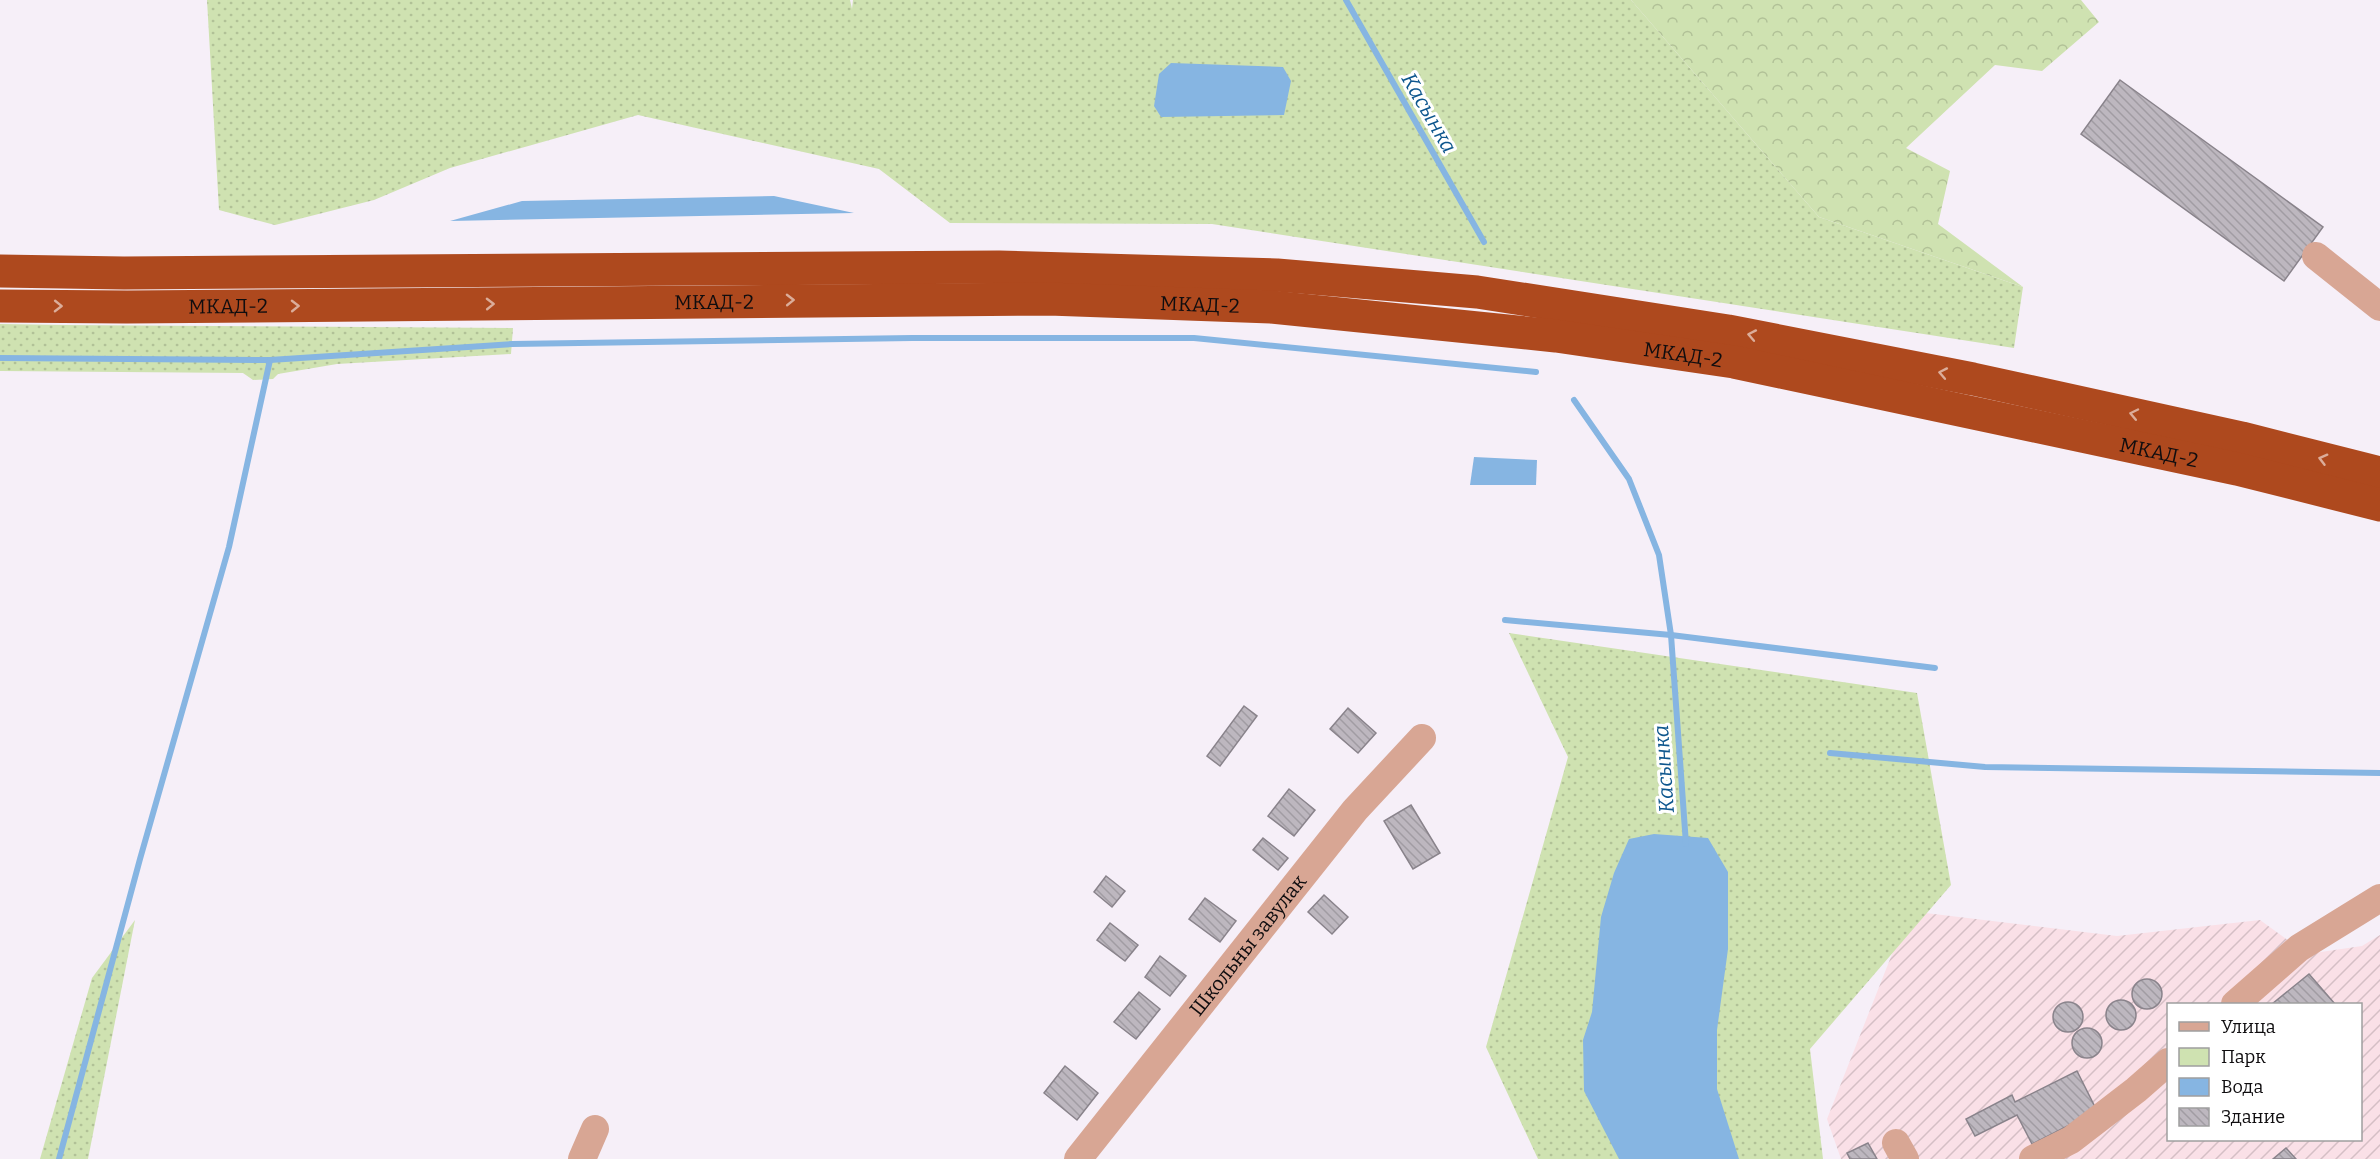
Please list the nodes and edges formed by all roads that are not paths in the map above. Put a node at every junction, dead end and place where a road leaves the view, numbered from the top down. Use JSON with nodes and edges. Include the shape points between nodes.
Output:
{"nodes":[{"id":1,"x":2316,"y":256,"type":"dead end"},
{"id":2,"x":0,"y":271,"type":"edge"},
{"id":3,"x":0,"y":306,"type":"edge"},
{"id":4,"x":2380,"y":307,"type":"edge"},
{"id":5,"x":2380,"y":474,"type":"edge"},
{"id":6,"x":2380,"y":505,"type":"edge"},
{"id":7,"x":1422,"y":738,"type":"dead end"},
{"id":8,"x":2380,"y":898,"type":"edge"},
{"id":9,"x":2237,"y":1003,"type":"edge"},
{"id":10,"x":2167,"y":1064,"type":"edge"},
{"id":11,"x":595,"y":1129,"type":"dead end"},
{"id":12,"x":582,"y":1159,"type":"edge"},
{"id":13,"x":1078,"y":1159,"type":"edge"},
{"id":14,"x":2033,"y":1159,"type":"edge"}],
"edges":[{"from":1,"to":4,"type":"street"},
{"from":5,"to":2,"type":"highway","one_way":true,"via":[[2242,438],[1973,379],[1728,331],[1477,292],[1277,275],[999,267]]},
{"from":3,"to":6,"type":"highway","name":"МКАД-2","one_way":true,"via":[[1049,299],[1271,307],[1556,336],[1734,362],[2226,466]]},
{"from":7,"to":13,"type":"street","name":"Школьны завулак","via":[[1355,810]]},
{"from":8,"to":9,"type":"street","via":[[2299,948]]},
{"from":10,"to":14,"type":"street","via":[[2071,1140]]},
{"from":11,"to":12,"type":"street"}]}
